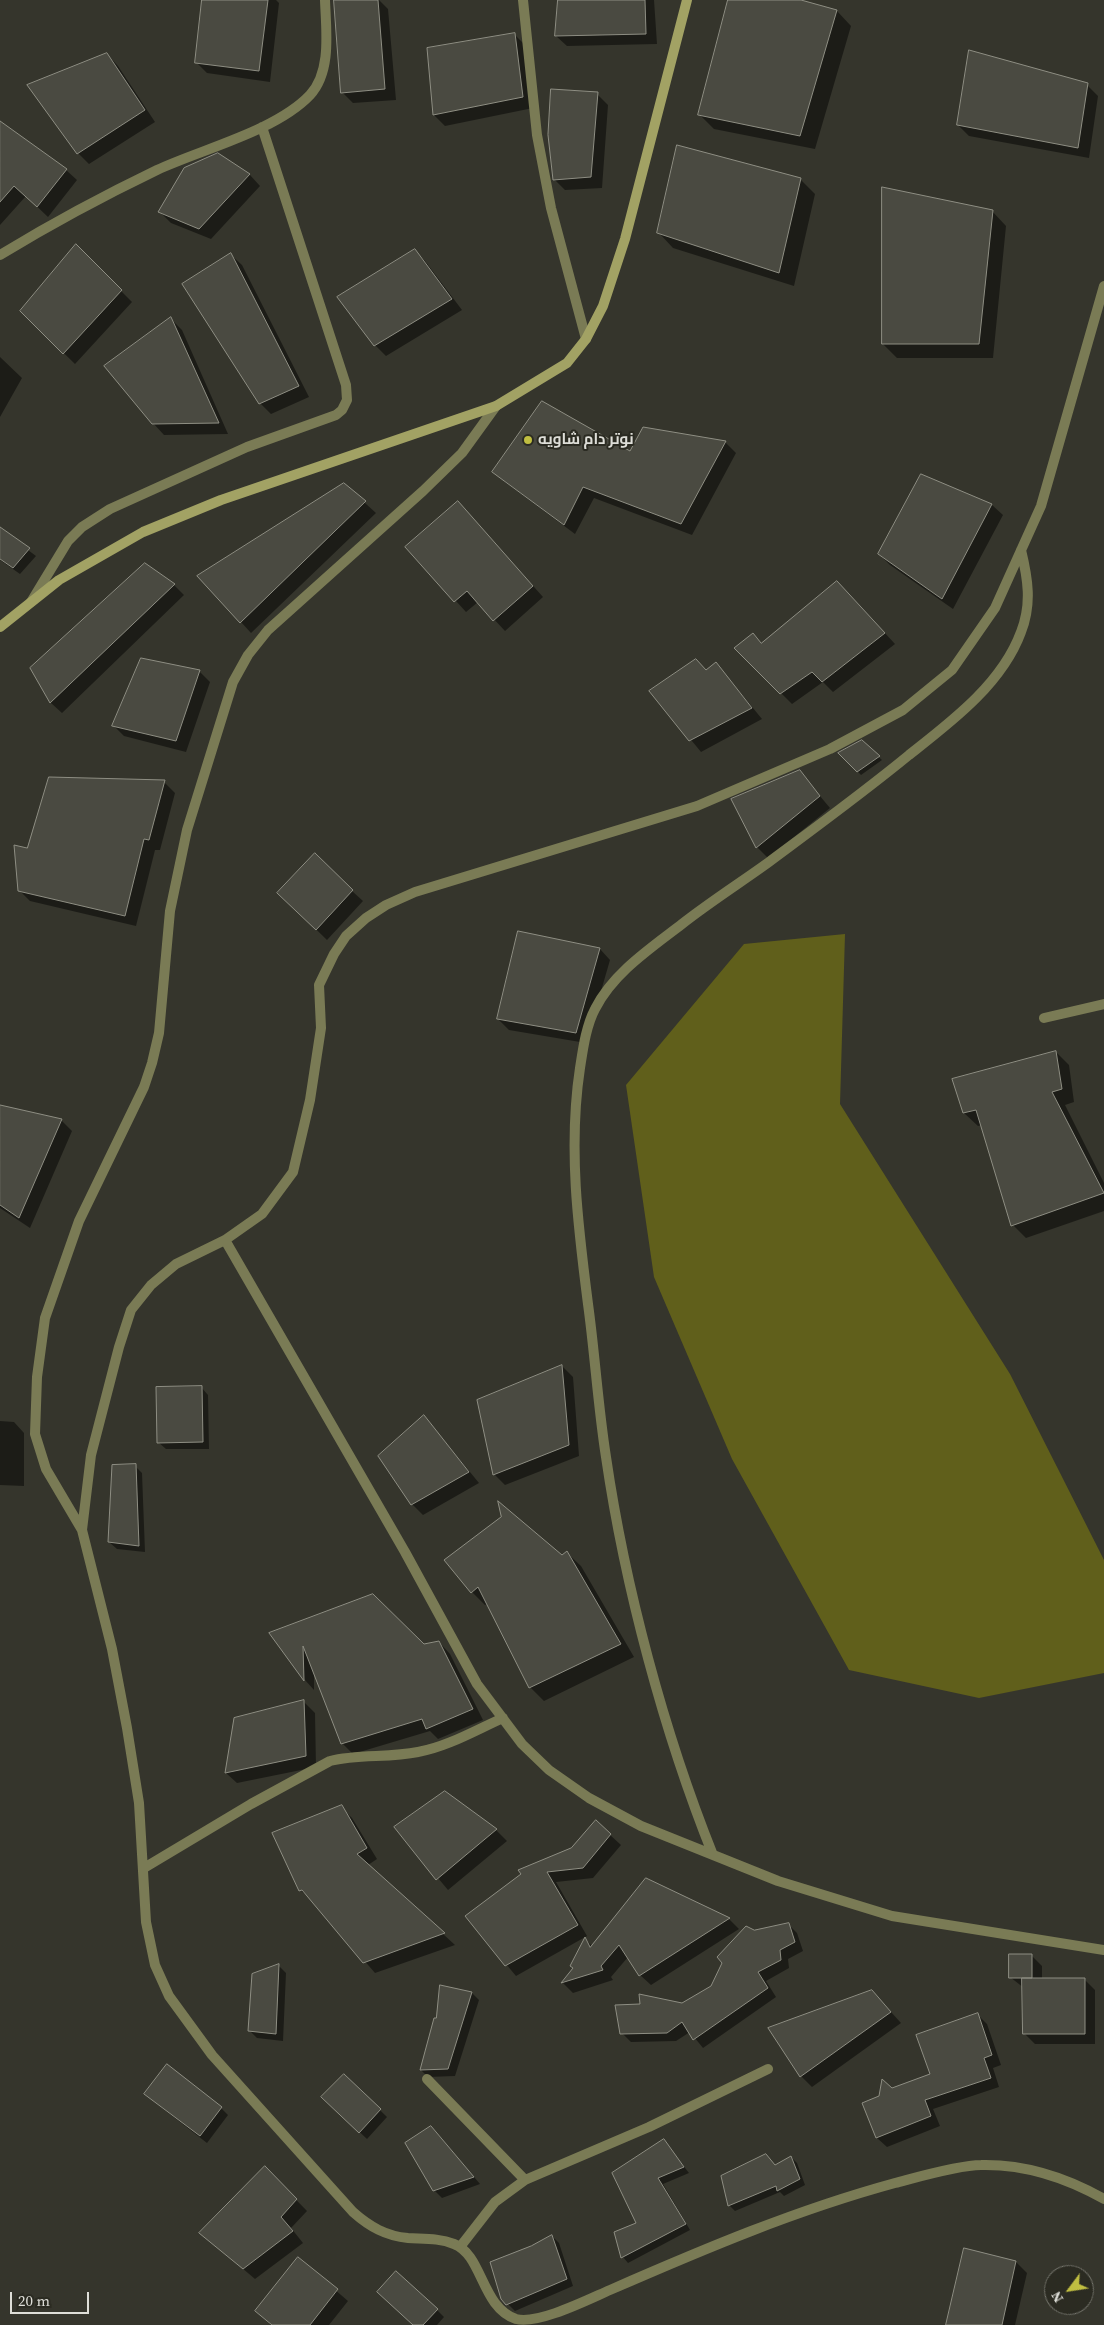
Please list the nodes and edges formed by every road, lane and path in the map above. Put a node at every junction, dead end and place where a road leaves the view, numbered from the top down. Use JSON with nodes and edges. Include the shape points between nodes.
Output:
{"nodes":[{"id":1,"x":325,"y":0,"type":"edge"},
{"id":2,"x":524,"y":0,"type":"edge"},
{"id":3,"x":687,"y":0,"type":"edge"},
{"id":4,"x":262,"y":127,"type":"junction"},
{"id":5,"x":0,"y":255,"type":"edge"},
{"id":6,"x":1104,"y":286,"type":"edge"},
{"id":7,"x":586,"y":339,"type":"junction"},
{"id":8,"x":496,"y":406,"type":"junction"},
{"id":9,"x":1021,"y":550,"type":"junction"},
{"id":10,"x":31,"y":602,"type":"junction"},
{"id":11,"x":0,"y":627,"type":"edge"},
{"id":12,"x":1104,"y":1004,"type":"edge"},
{"id":13,"x":1044,"y":1018,"type":"dead end"},
{"id":14,"x":224,"y":1240,"type":"junction"},
{"id":15,"x":82,"y":1530,"type":"junction"},
{"id":16,"x":503,"y":1718,"type":"junction"},
{"id":17,"x":713,"y":1855,"type":"junction"},
{"id":18,"x":144,"y":1868,"type":"junction"},
{"id":19,"x":1104,"y":1950,"type":"edge"},
{"id":20,"x":768,"y":2069,"type":"dead end"},
{"id":21,"x":427,"y":2079,"type":"dead end"},
{"id":22,"x":524,"y":2180,"type":"junction"},
{"id":23,"x":1104,"y":2199,"type":"edge"},
{"id":24,"x":460,"y":2247,"type":"junction"}],
"edges":[{"from":1,"to":4,"type":"street","via":[[327,40],[322,76],[310,94],[287,114]]},
{"from":2,"to":7,"type":"street","via":[[537,135],[551,208]]},
{"from":3,"to":7,"type":"street","via":[[625,239],[602,306]]},
{"from":4,"to":5,"type":"street","via":[[158,170],[58,220]]},
{"from":4,"to":10,"type":"street","via":[[346,385],[347,400],[342,410],[323,420],[247,447],[103,514],[82,527],[68,541]]},
{"from":6,"to":9,"type":"street","via":[[1042,506]]},
{"from":7,"to":8,"type":"street","via":[[567,363]]},
{"from":8,"to":10,"type":"street","via":[[221,500],[143,532],[59,580]]},
{"from":8,"to":15,"type":"street","via":[[462,452],[423,492],[268,630],[248,655],[233,682],[185,839],[170,911],[159,1033],[152,1063],[144,1087],[79,1221],[46,1318],[37,1377],[36,1434],[46,1469]]},
{"from":9,"to":14,"type":"street","via":[[995,608],[952,670],[903,710],[830,748],[698,806],[444,882],[386,905],[366,918],[346,936],[319,985],[320,1028],[310,1100],[293,1172],[262,1214]]},
{"from":9,"to":17,"type":"street","via":[[1028,579],[1029,603],[1021,632],[1008,659],[988,686],[940,731],[885,775],[650,948],[617,978],[594,1010],[583,1046],[573,1152],[606,1457],[641,1627],[694,1807]]},
{"from":10,"to":11,"type":"street"},
{"from":12,"to":13,"type":"street"},
{"from":14,"to":15,"type":"street","via":[[176,1264],[151,1286],[132,1310],[91,1455]]},
{"from":14,"to":16,"type":"street","via":[[405,1552],[477,1684]]},
{"from":15,"to":18,"type":"street","via":[[112,1649],[127,1728]]},
{"from":16,"to":17,"type":"street","via":[[522,1744],[549,1770],[589,1798],[641,1826]]},
{"from":16,"to":18,"type":"street","via":[[419,1752],[330,1761]]},
{"from":17,"to":19,"type":"street","via":[[778,1881],[892,1916]]},
{"from":18,"to":24,"type":"street","via":[[146,1922],[155,1965],[169,1996],[212,2055],[368,2226],[385,2234],[430,2238]]},
{"from":20,"to":22,"type":"street","via":[[648,2127]]},
{"from":21,"to":22,"type":"street"},
{"from":22,"to":24,"type":"street","via":[[495,2202]]},
{"from":23,"to":24,"type":"street","via":[[1085,2188],[1023,2167],[979,2164],[830,2201],[734,2236],[537,2319],[517,2320],[496,2305],[470,2258]]}]}
